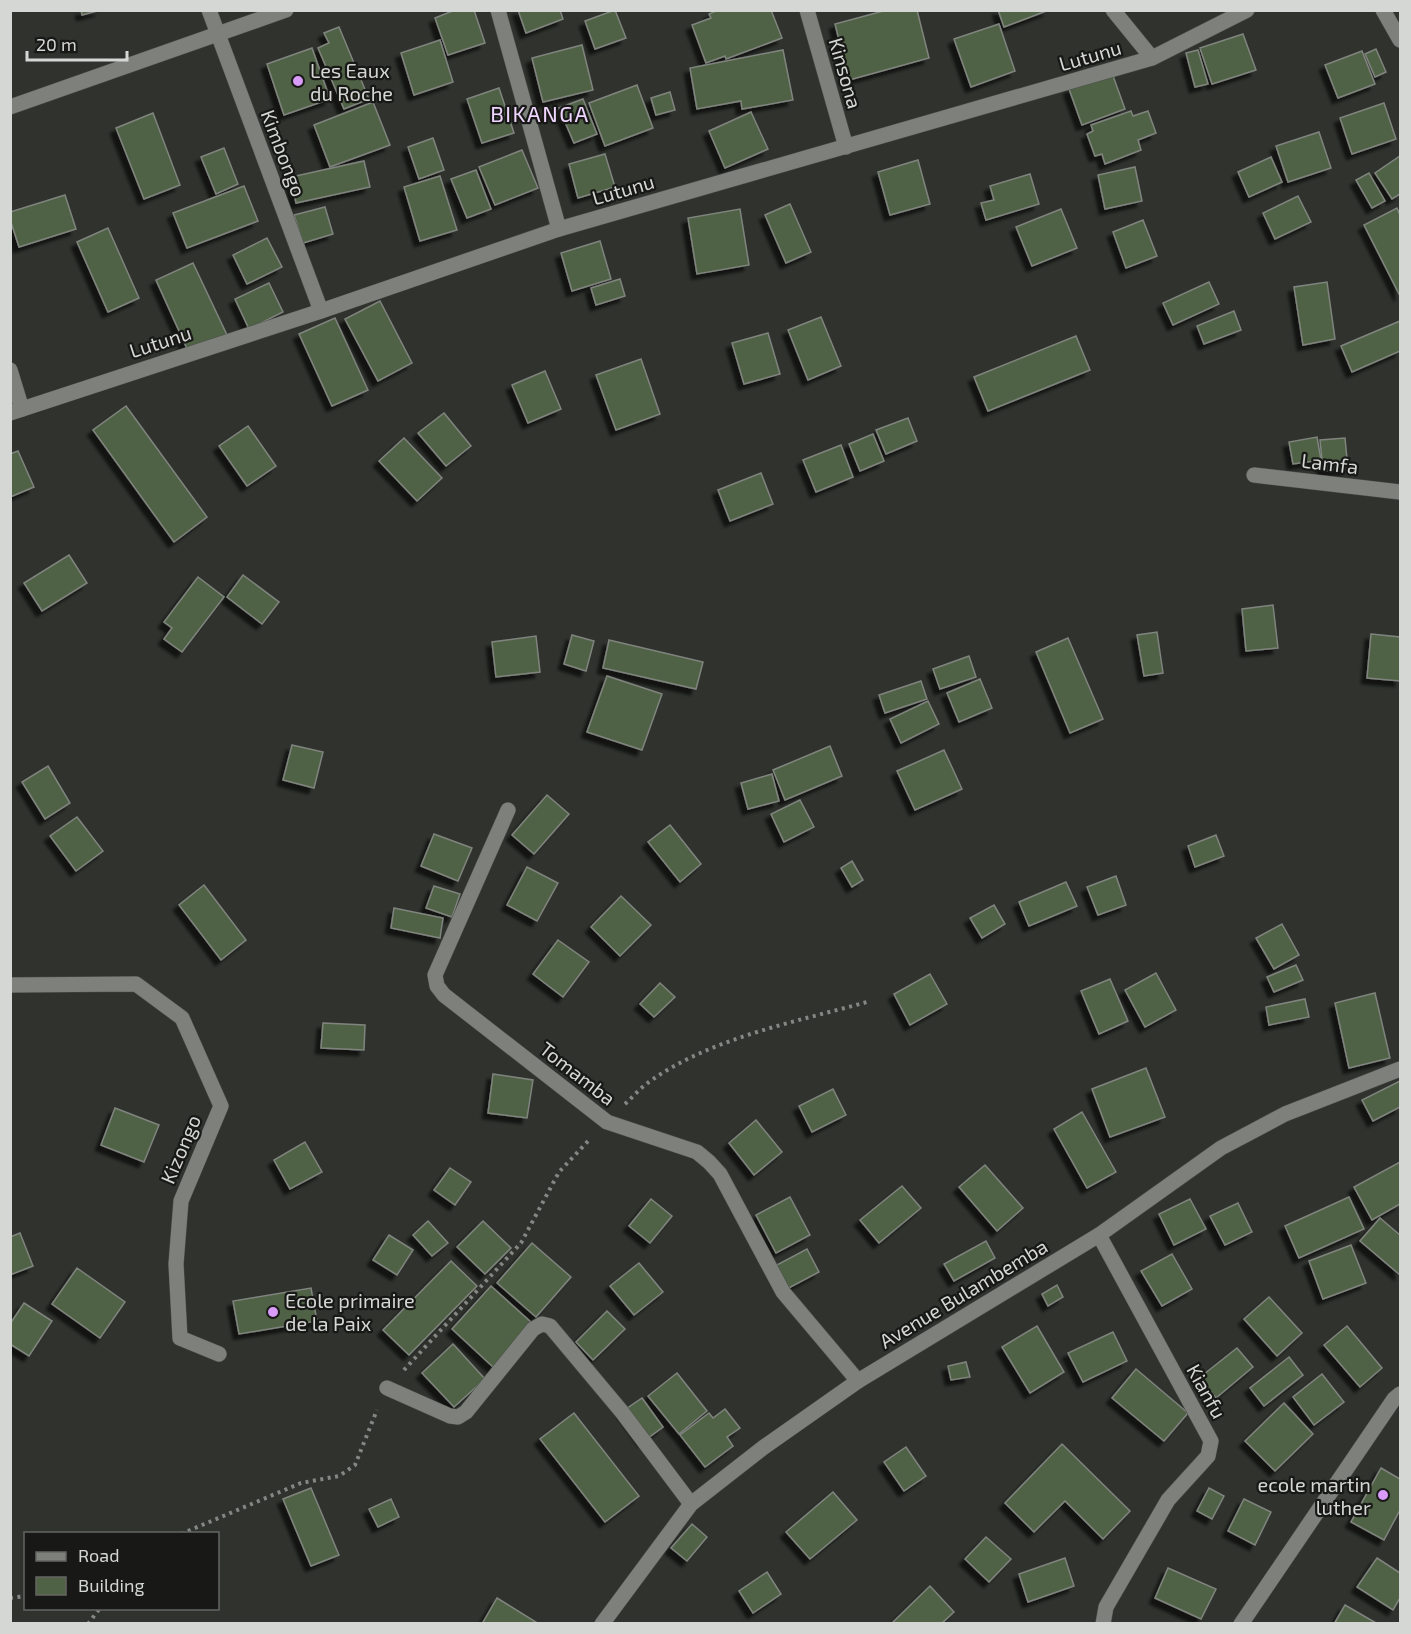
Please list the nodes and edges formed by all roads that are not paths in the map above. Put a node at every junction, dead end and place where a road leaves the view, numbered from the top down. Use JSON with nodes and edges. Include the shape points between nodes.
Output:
{"nodes":[{"id":1,"x":209,"y":10,"type":"edge"},
{"id":2,"x":286,"y":10,"type":"edge"},
{"id":3,"x":498,"y":10,"type":"edge"},
{"id":4,"x":807,"y":10,"type":"edge"},
{"id":5,"x":1113,"y":10,"type":"edge"},
{"id":6,"x":1247,"y":10,"type":"edge"},
{"id":7,"x":1383,"y":10,"type":"edge"},
{"id":8,"x":217,"y":36,"type":"junction"},
{"id":9,"x":1401,"y":40,"type":"edge"},
{"id":10,"x":1152,"y":58,"type":"junction"},
{"id":11,"x":10,"y":107,"type":"edge"},
{"id":12,"x":846,"y":147,"type":"junction"},
{"id":13,"x":559,"y":229,"type":"junction"},
{"id":14,"x":321,"y":311,"type":"junction"},
{"id":15,"x":10,"y":370,"type":"edge"},
{"id":16,"x":16,"y":411,"type":"edge"},
{"id":17,"x":1254,"y":475,"type":"dead end"},
{"id":18,"x":1401,"y":492,"type":"edge"},
{"id":19,"x":508,"y":810,"type":"dead end"},
{"id":20,"x":10,"y":985,"type":"edge"},
{"id":21,"x":1401,"y":1069,"type":"edge"},
{"id":22,"x":1099,"y":1235,"type":"junction"},
{"id":23,"x":219,"y":1354,"type":"dead end"},
{"id":24,"x":858,"y":1381,"type":"junction"},
{"id":25,"x":387,"y":1388,"type":"road end"},
{"id":26,"x":1401,"y":1395,"type":"edge"},
{"id":27,"x":691,"y":1504,"type":"junction"},
{"id":28,"x":602,"y":1623,"type":"edge"},
{"id":29,"x":1103,"y":1623,"type":"edge"},
{"id":30,"x":1240,"y":1623,"type":"edge"}],
"edges":[{"from":1,"to":8,"type":"street","name":"Kimbongo"},
{"from":2,"to":8,"type":"street"},
{"from":3,"to":13,"type":"street"},
{"from":4,"to":12,"type":"street","name":"Kinsona"},
{"from":5,"to":10,"type":"street"},
{"from":6,"to":10,"type":"street","name":"Lutunu"},
{"from":7,"to":9,"type":"street"},
{"from":8,"to":11,"type":"street"},
{"from":8,"to":14,"type":"street","name":"Kimbongo"},
{"from":10,"to":12,"type":"street","name":"Lutunu"},
{"from":12,"to":13,"type":"street","name":"Lutunu"},
{"from":13,"to":14,"type":"street","name":"Lutunu"},
{"from":14,"to":16,"type":"street","name":"Lutunu"},
{"from":15,"to":16,"type":"street"},
{"from":17,"to":18,"type":"street","name":"Lamfa"},
{"from":19,"to":24,"type":"street","name":"Tomamba","via":[[435,975],[436,986],[607,1122],[697,1152],[710,1162],[783,1292]]},
{"from":20,"to":23,"type":"street","name":"Kizongo","via":[[136,984],[182,1018],[221,1106],[181,1201],[176,1264],[180,1338]]},
{"from":21,"to":22,"type":"street","name":"Avenue Bulambemba","via":[[1286,1114],[1221,1148]]},
{"from":22,"to":24,"type":"street","name":"Avenue Bulambemba"},
{"from":22,"to":29,"type":"street","name":"Kianfu","via":[[1211,1441],[1208,1456],[1168,1500],[1106,1606]]},
{"from":24,"to":27,"type":"street","name":"Avenue Bulambemba"},
{"from":25,"to":27,"type":"street","via":[[458,1417],[533,1329],[542,1324],[550,1326],[622,1412]]},
{"from":26,"to":30,"type":"street"},
{"from":27,"to":28,"type":"street","name":"Avenue Bulambemba"}]}
